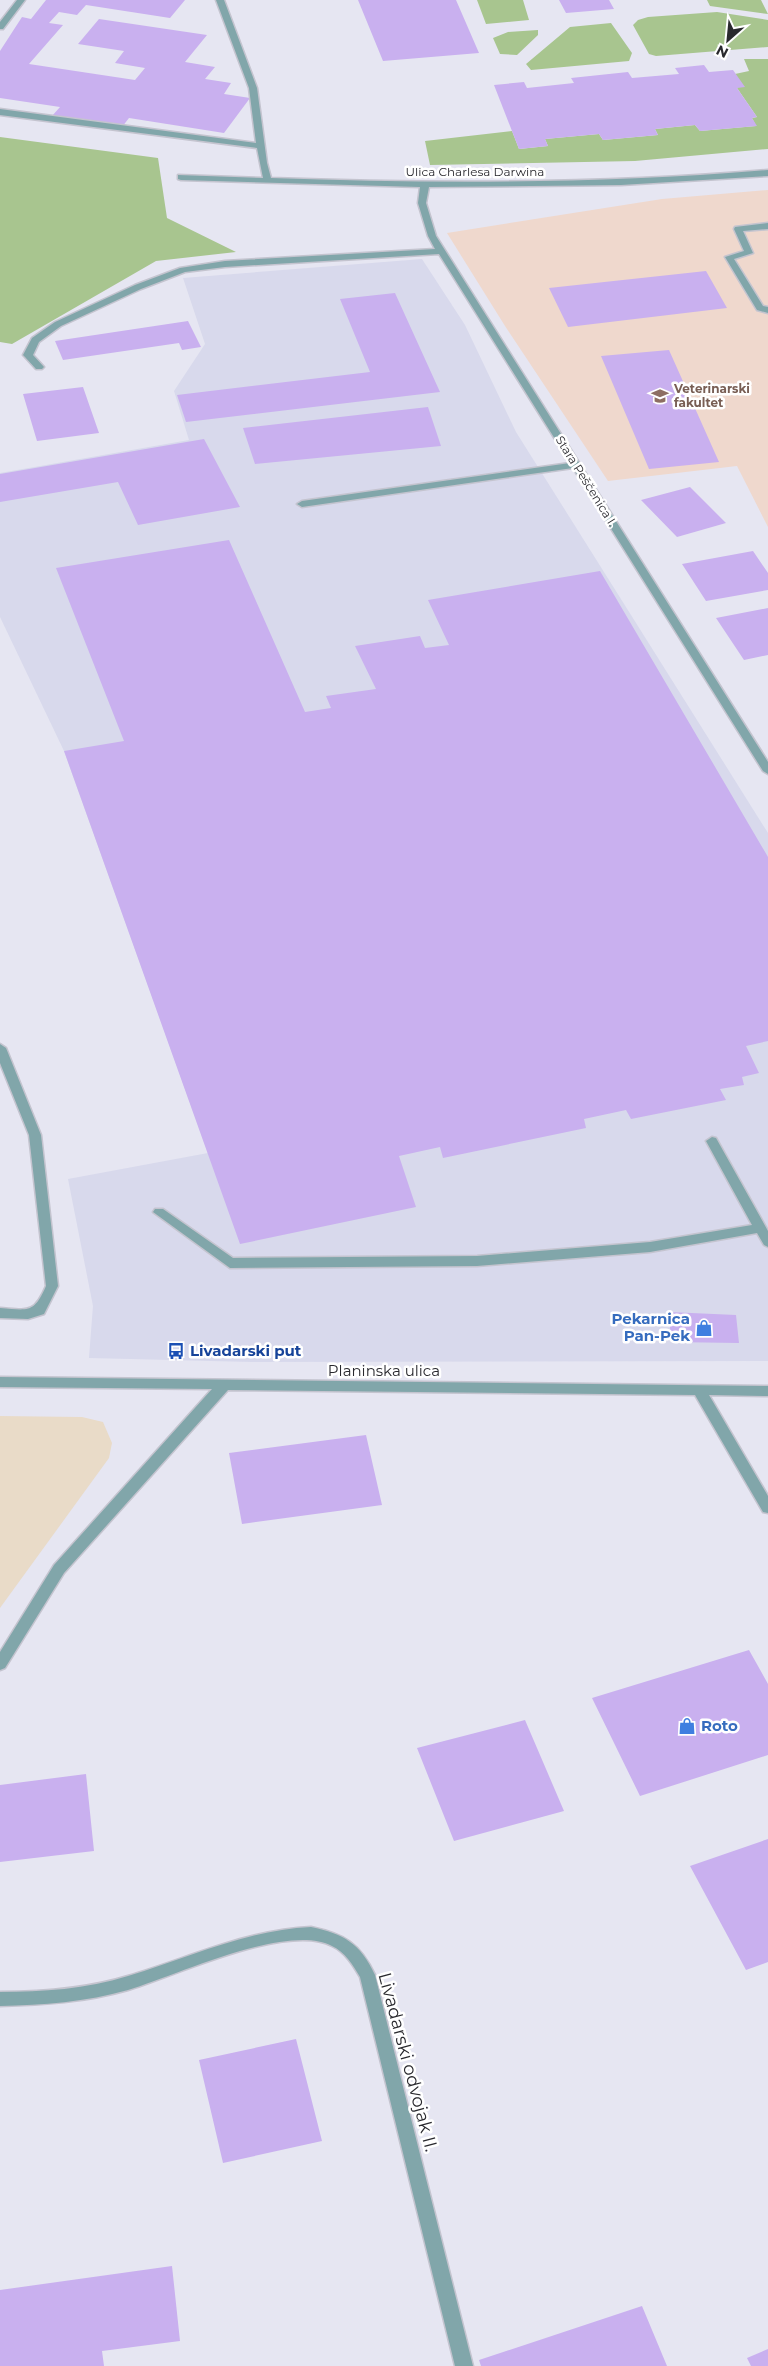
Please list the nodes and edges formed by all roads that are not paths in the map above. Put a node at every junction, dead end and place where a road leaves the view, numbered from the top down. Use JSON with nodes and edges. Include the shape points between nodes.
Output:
{"nodes":[{"id":1,"x":21,"y":0,"type":"edge"},
{"id":2,"x":220,"y":0,"type":"edge"},
{"id":3,"x":0,"y":27,"type":"edge"},
{"id":4,"x":0,"y":112,"type":"edge"},
{"id":5,"x":261,"y":146,"type":"junction"},
{"id":6,"x":768,"y":173,"type":"edge"},
{"id":7,"x":181,"y":177,"type":"dead end"},
{"id":8,"x":268,"y":181,"type":"junction"},
{"id":9,"x":425,"y":184,"type":"junction"},
{"id":10,"x":768,"y":226,"type":"edge"},
{"id":11,"x":441,"y":251,"type":"junction"},
{"id":12,"x":768,"y":310,"type":"edge"},
{"id":13,"x":39,"y":367,"type":"dead end"},
{"id":14,"x":576,"y":465,"type":"junction"},
{"id":15,"x":302,"y":504,"type":"dead end"},
{"id":16,"x":768,"y":771,"type":"edge"},
{"id":17,"x":0,"y":1048,"type":"edge"},
{"id":18,"x":712,"y":1141,"type":"dead end"},
{"id":19,"x":159,"y":1212,"type":"dead end"},
{"id":20,"x":760,"y":1228,"type":"junction"},
{"id":21,"x":768,"y":1242,"type":"edge"},
{"id":22,"x":0,"y":1313,"type":"edge"},
{"id":23,"x":0,"y":1382,"type":"edge"},
{"id":24,"x":223,"y":1386,"type":"junction"},
{"id":25,"x":699,"y":1390,"type":"junction"},
{"id":26,"x":768,"y":1391,"type":"edge"},
{"id":27,"x":768,"y":1508,"type":"edge"},
{"id":28,"x":0,"y":1664,"type":"edge"},
{"id":29,"x":0,"y":1999,"type":"edge"},
{"id":30,"x":464,"y":2366,"type":"edge"}],
"edges":[{"from":1,"to":3,"type":"street"},
{"from":2,"to":5,"type":"street","via":[[253,88]]},
{"from":4,"to":5,"type":"street"},
{"from":5,"to":8,"type":"street"},
{"from":6,"to":9,"type":"street","name":"Ulica Charlesa Darwina","via":[[707,179],[496,187]]},
{"from":7,"to":8,"type":"street","name":"Ulica Charlesa Darwina"},
{"from":8,"to":9,"type":"street","name":"Ulica Charlesa Darwina"},
{"from":9,"to":11,"type":"street","name":"Stara Peščenica I.","via":[[422,203],[432,236]]},
{"from":10,"to":12,"type":"street","via":[[738,229],[749,253],[729,256],[760,308]]},
{"from":11,"to":13,"type":"street","via":[[224,264],[183,270],[58,324],[35,340],[28,356]]},
{"from":11,"to":14,"type":"street","name":"Stara Peščenica I."},
{"from":14,"to":15,"type":"street"},
{"from":14,"to":16,"type":"street","name":"Stara Peščenica I."},
{"from":17,"to":22,"type":"street","via":[[35,1135],[52,1286],[44,1308],[32,1314]]},
{"from":18,"to":20,"type":"street"},
{"from":19,"to":20,"type":"street","via":[[230,1263],[477,1261],[650,1247]]},
{"from":20,"to":21,"type":"street"},
{"from":23,"to":24,"type":"street","name":"Planinska ulica"},
{"from":24,"to":25,"type":"street","name":"Planinska ulica"},
{"from":24,"to":28,"type":"street","via":[[58,1569]]},
{"from":25,"to":26,"type":"street","name":"Planinska ulica"},
{"from":25,"to":27,"type":"street"},
{"from":29,"to":30,"type":"street","name":"Livadarski odvojak II.","via":[[46,1998],[127,1983],[242,1946],[296,1933],[331,1938],[352,1952],[367,1975]]}]}
